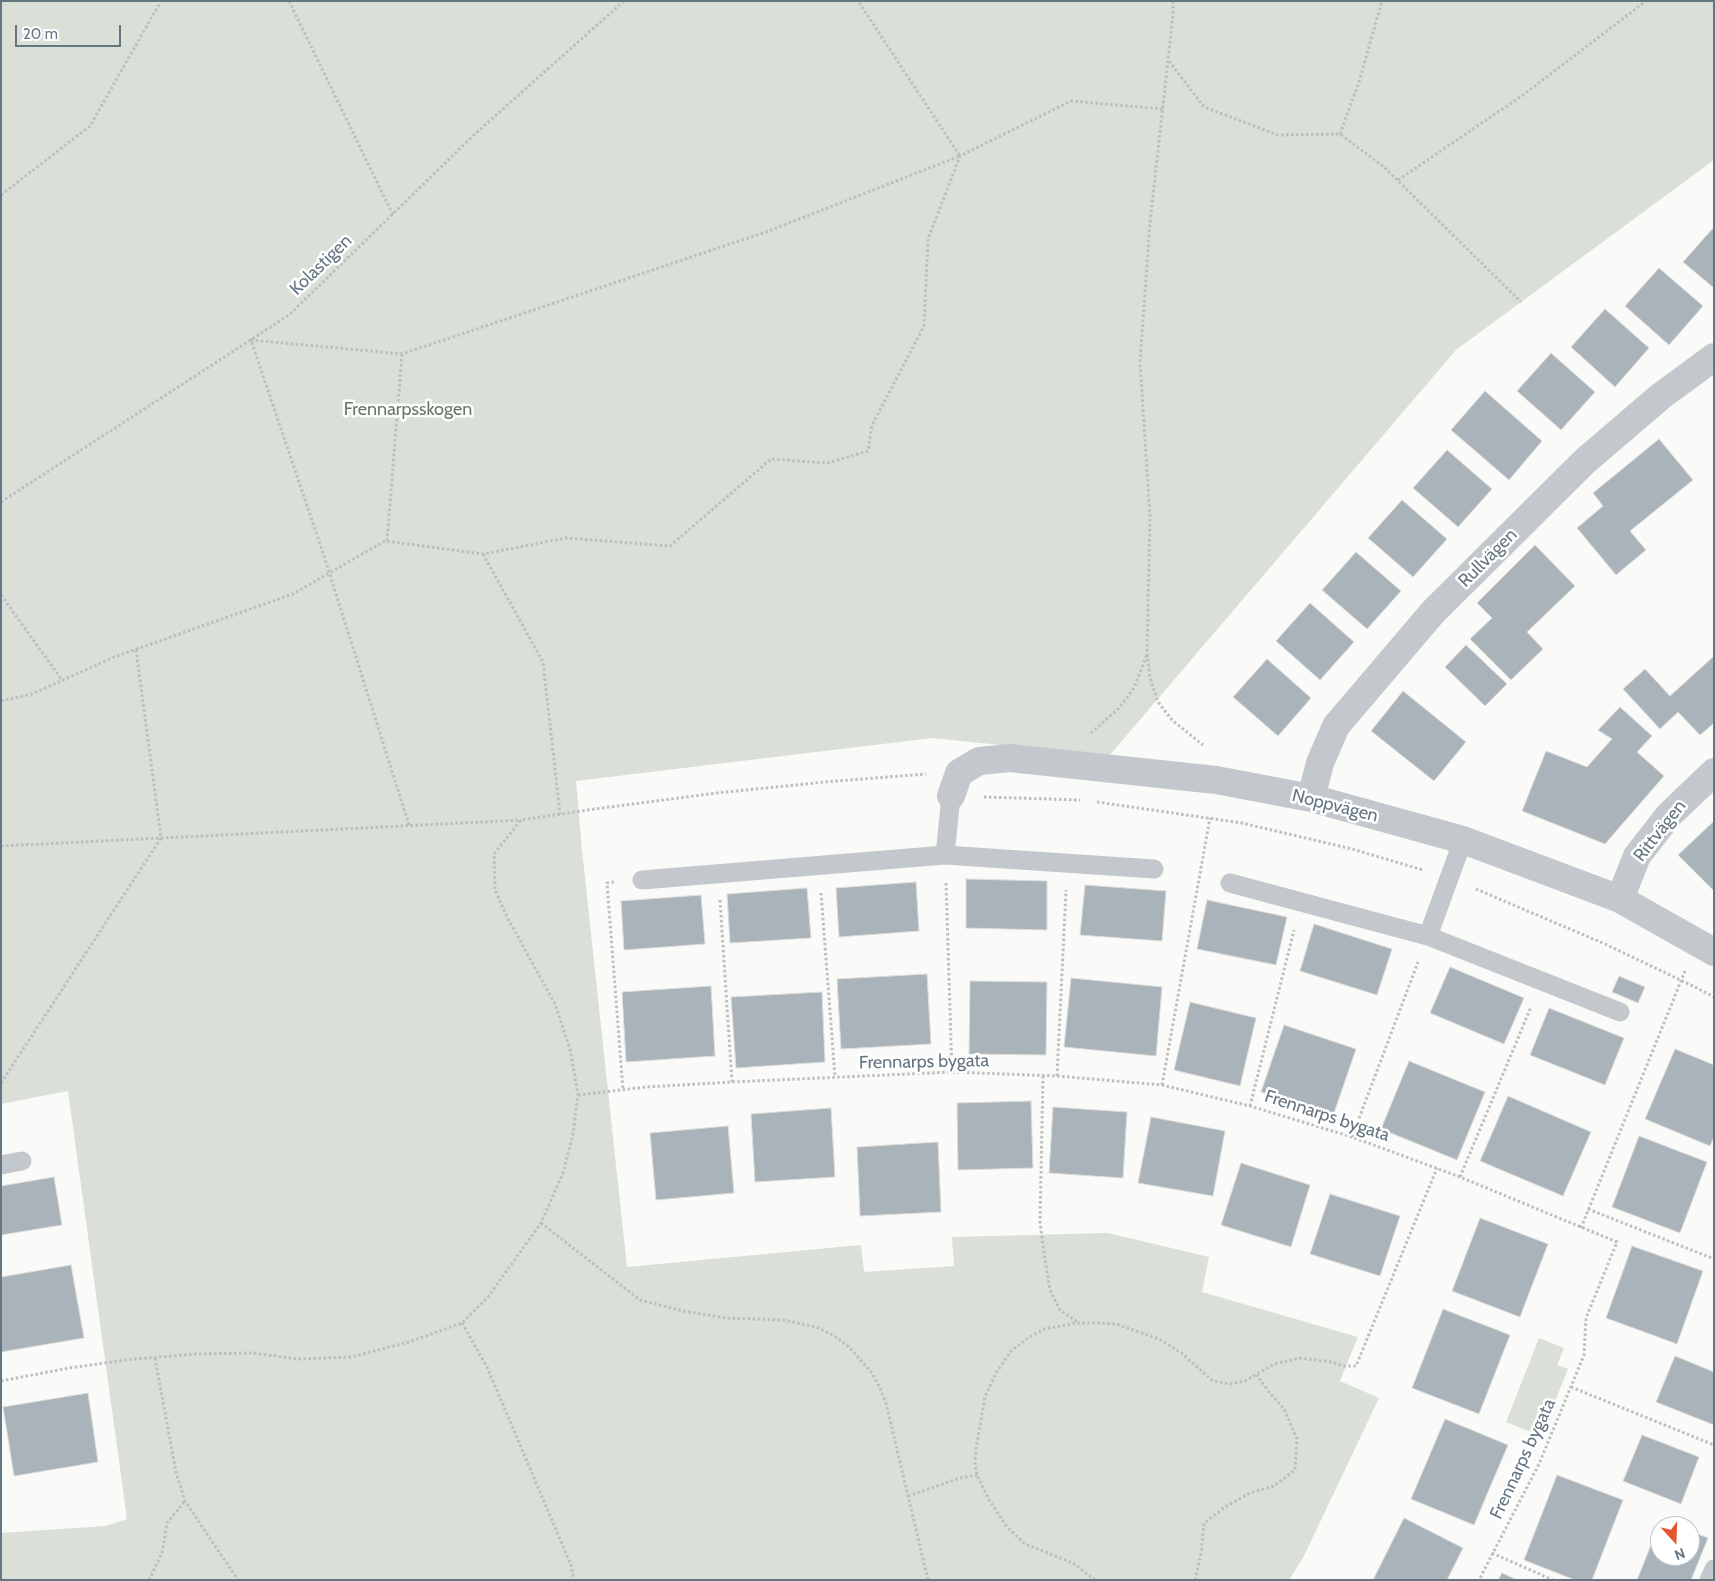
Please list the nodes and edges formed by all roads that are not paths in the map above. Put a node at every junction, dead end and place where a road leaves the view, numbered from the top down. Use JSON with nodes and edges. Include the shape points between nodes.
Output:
{"nodes":[{"id":1,"x":1714,"y":357,"type":"edge"},
{"id":2,"x":1714,"y":772,"type":"edge"},
{"id":3,"x":955,"y":785,"type":"joint"},
{"id":4,"x":1311,"y":798,"type":"junction"},
{"id":5,"x":1464,"y":840,"type":"junction"},
{"id":6,"x":945,"y":855,"type":"junction"},
{"id":7,"x":1154,"y":870,"type":"dead end"},
{"id":8,"x":642,"y":880,"type":"dead end"},
{"id":9,"x":1230,"y":883,"type":"dead end"},
{"id":10,"x":1620,"y":899,"type":"junction"},
{"id":11,"x":1428,"y":936,"type":"junction"},
{"id":12,"x":1706,"y":948,"type":"edge"},
{"id":13,"x":1620,"y":1012,"type":"dead end"},
{"id":14,"x":22,"y":1161,"type":"dead end"},
{"id":15,"x":1,"y":1165,"type":"edge"},
{"id":16,"x":1714,"y":1568,"type":"edge"},
{"id":17,"x":1709,"y":1580,"type":"edge"}],
"edges":[{"from":1,"to":4,"type":"street","name":"Rullvägen","via":[[1661,396],[1585,461],[1433,612],[1336,726],[1320,763]]},
{"from":2,"to":10,"type":"street","name":"Rittvägen","via":[[1668,815],[1637,856]]},
{"from":3,"to":4,"type":"street","name":"Noppvägen","via":[[979,761],[1010,758],[1216,780]]},
{"from":3,"to":6,"type":"lane"},
{"from":4,"to":5,"type":"street","name":"Noppvägen"},
{"from":5,"to":10,"type":"street","name":"Noppvägen"},
{"from":5,"to":11,"type":"lane"},
{"from":6,"to":7,"type":"lane"},
{"from":6,"to":8,"type":"lane"},
{"from":9,"to":11,"type":"lane"},
{"from":10,"to":12,"type":"street","name":"Noppvägen"},
{"from":11,"to":13,"type":"lane"},
{"from":14,"to":15,"type":"lane"},
{"from":16,"to":17,"type":"lane"}]}
